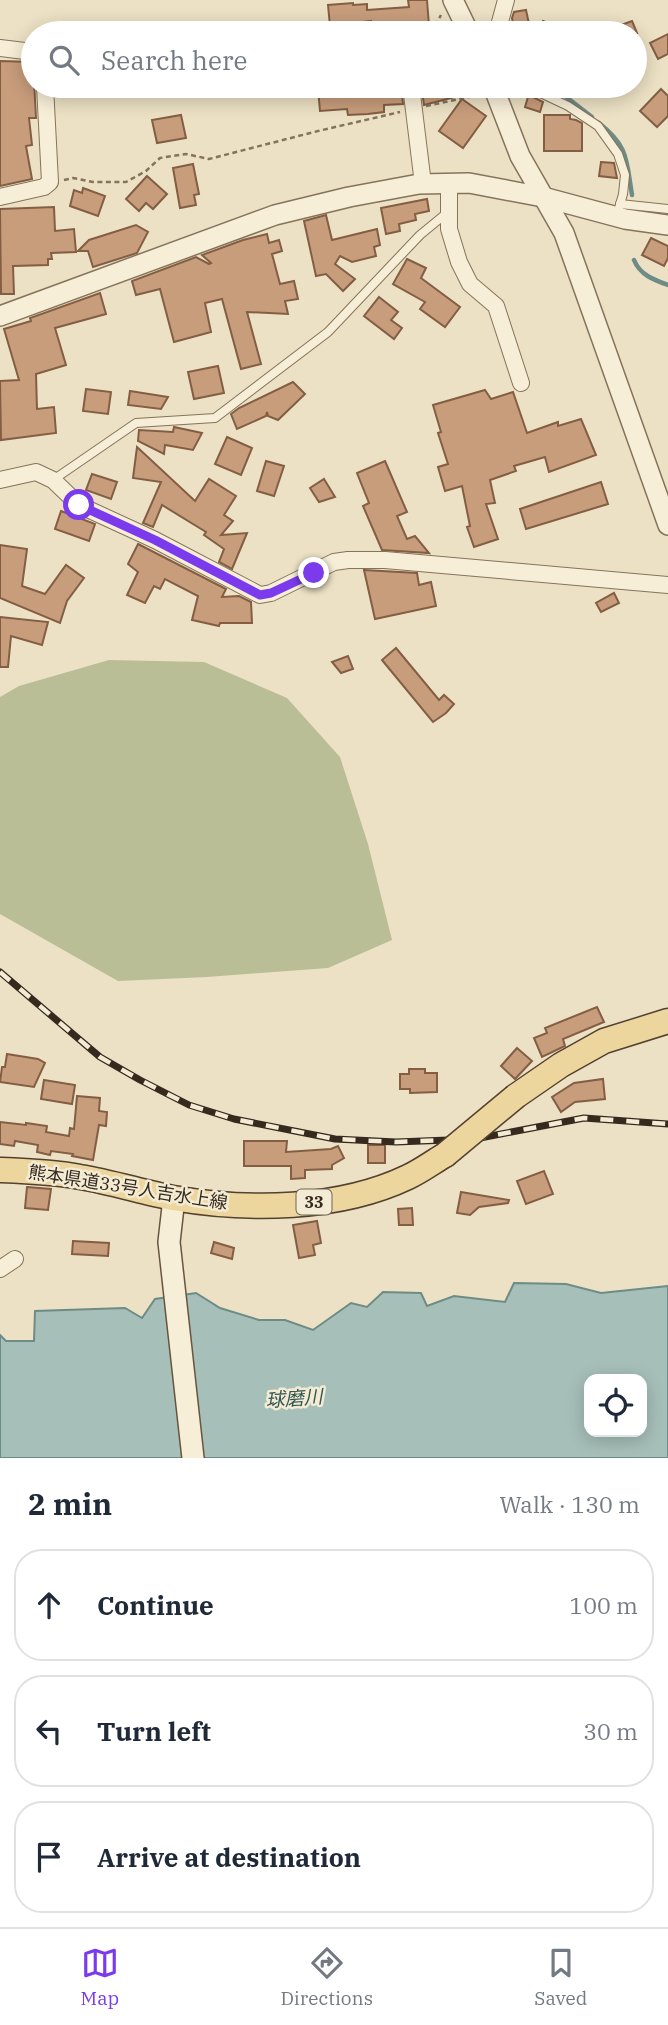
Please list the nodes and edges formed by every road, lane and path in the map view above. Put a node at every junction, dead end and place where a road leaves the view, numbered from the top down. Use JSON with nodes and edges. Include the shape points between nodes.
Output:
{"nodes":[{"id":1,"x":506,"y":0,"type":"edge"},
{"id":2,"x":448,"y":6,"type":"edge"},
{"id":3,"x":439,"y":21,"type":"edge"},
{"id":4,"x":460,"y":21,"type":"edge"},
{"id":5,"x":501,"y":21,"type":"edge"},
{"id":6,"x":0,"y":48,"type":"edge"},
{"id":7,"x":21,"y":51,"type":"edge"},
{"id":8,"x":46,"y":98,"type":"edge"},
{"id":9,"x":413,"y":98,"type":"edge"},
{"id":10,"x":456,"y":98,"type":"edge"},
{"id":11,"x":498,"y":98,"type":"edge"},
{"id":12,"x":551,"y":98,"type":"edge"},
{"id":13,"x":414,"y":109,"type":"junction"},
{"id":14,"x":50,"y":182,"type":"junction"},
{"id":15,"x":449,"y":183,"type":"junction"},
{"id":16,"x":423,"y":184,"type":"junction"},
{"id":17,"x":0,"y":197,"type":"edge"},
{"id":18,"x":543,"y":197,"type":"junction"},
{"id":19,"x":668,"y":209,"type":"edge"},
{"id":20,"x":618,"y":210,"type":"junction"},
{"id":21,"x":449,"y":211,"type":"junction"},
{"id":22,"x":668,"y":225,"type":"edge"},
{"id":23,"x":0,"y":316,"type":"edge"},
{"id":24,"x":521,"y":383,"type":"dead end"},
{"id":25,"x":0,"y":480,"type":"edge"},
{"id":26,"x":53,"y":480,"type":"junction"},
{"id":27,"x":668,"y":525,"type":"edge"},
{"id":28,"x":668,"y":585,"type":"edge"},
{"id":29,"x":668,"y":1021,"type":"edge"},
{"id":30,"x":0,"y":1170,"type":"edge"},
{"id":31,"x":174,"y":1198,"type":"junction"},
{"id":32,"x":15,"y":1259,"type":"dead end"},
{"id":33,"x":0,"y":1269,"type":"edge"},
{"id":34,"x":193,"y":1458,"type":"edge"}],
"edges":[{"from":1,"to":5,"type":"street"},
{"from":2,"to":3,"type":"path"},
{"from":2,"to":4,"type":"street"},
{"from":6,"to":7,"type":"street"},
{"from":8,"to":14,"type":"street"},
{"from":9,"to":13,"type":"street"},
{"from":10,"to":13,"type":"path"},
{"from":11,"to":18,"type":"street","via":[[520,156]]},
{"from":12,"to":20,"type":"lane","via":[[598,126],[618,154],[625,175]]},
{"from":13,"to":14,"type":"path","via":[[209,159],[186,154],[160,158],[126,182],[73,178]]},
{"from":13,"to":16,"type":"street"},
{"from":14,"to":17,"type":"street"},
{"from":15,"to":16,"type":"street"},
{"from":15,"to":18,"type":"street"},
{"from":15,"to":21,"type":"street"},
{"from":16,"to":23,"type":"street","via":[[275,215]]},
{"from":18,"to":20,"type":"street"},
{"from":18,"to":27,"type":"street","via":[[564,233]]},
{"from":19,"to":20,"type":"lane"},
{"from":20,"to":22,"type":"street"},
{"from":21,"to":24,"type":"street","via":[[459,262],[470,284],[496,306]]},
{"from":21,"to":26,"type":"lane","via":[[420,235],[328,332],[215,418],[136,423]]},
{"from":25,"to":26,"type":"street","via":[[36,472]]},
{"from":26,"to":28,"type":"street","via":[[79,505],[260,595],[348,560]]},
{"from":29,"to":31,"type":"main road","name":"熊本県道33号人吉水上線","number":"33","bridge":true,"via":[[604,1041],[561,1065],[445,1155],[377,1189],[265,1207]]},
{"from":30,"to":31,"type":"main road","name":"熊本県道33号人吉水上線","number":"33","via":[[78,1177]]},
{"from":31,"to":34,"type":"main road","via":[[169,1242]]},
{"from":32,"to":33,"type":"street"}]}
